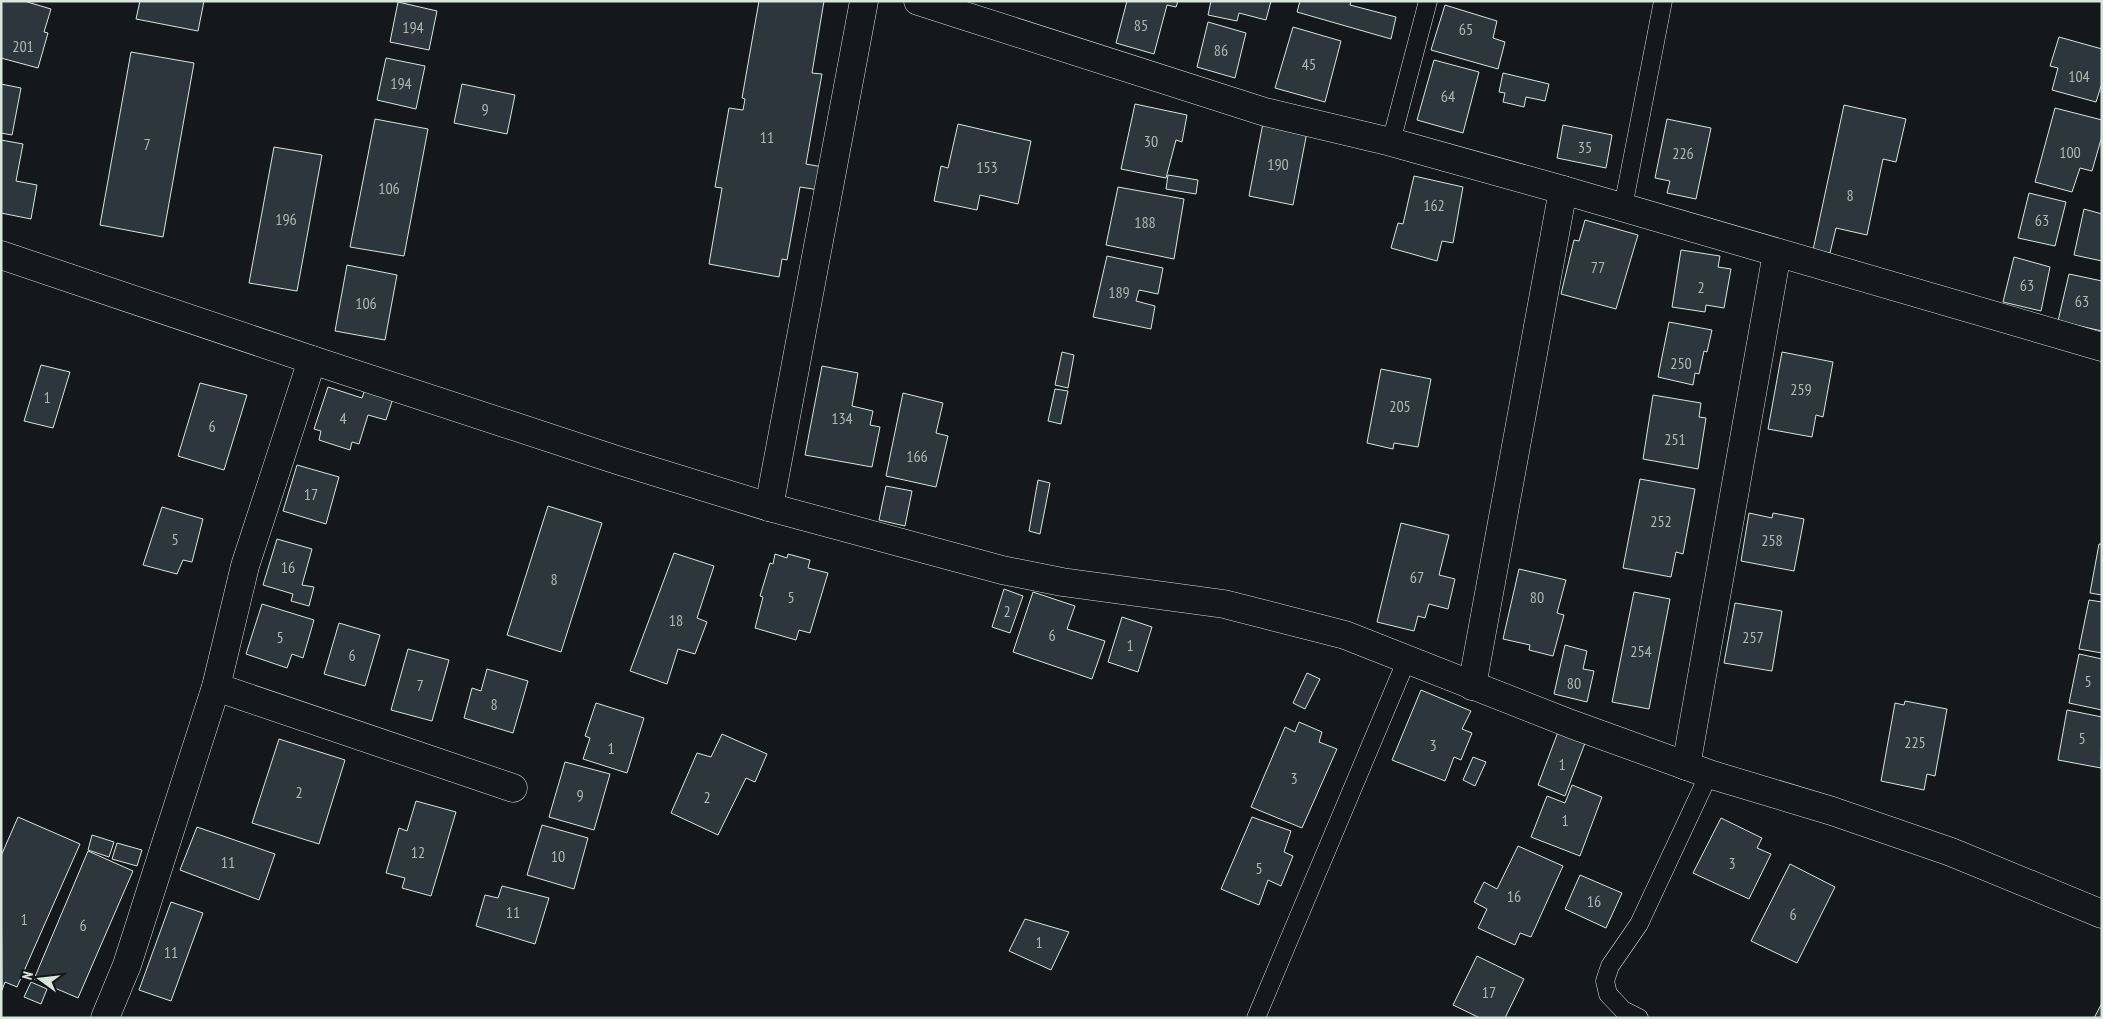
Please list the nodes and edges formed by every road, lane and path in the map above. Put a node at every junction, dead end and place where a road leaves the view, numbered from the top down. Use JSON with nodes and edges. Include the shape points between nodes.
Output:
{"nodes":[{"id":1,"x":864,"y":1,"type":"edge"},
{"id":2,"x":918,"y":1,"type":"edge"},
{"id":3,"x":1428,"y":1,"type":"edge"},
{"id":4,"x":1663,"y":1,"type":"edge"},
{"id":5,"x":1391,"y":142,"type":"junction"},
{"id":6,"x":1563,"y":190,"type":"junction"},
{"id":7,"x":1623,"y":207,"type":"junction"},
{"id":8,"x":1777,"y":252,"type":"junction"},
{"id":9,"x":1,"y":255,"type":"edge"},
{"id":10,"x":2102,"y":347,"type":"edge"},
{"id":11,"x":312,"y":360,"type":"junction"},
{"id":12,"x":769,"y":506,"type":"junction"},
{"id":13,"x":1407,"y":659,"type":"junction"},
{"id":14,"x":1472,"y":686,"type":"junction"},
{"id":15,"x":216,"y":687,"type":"junction"},
{"id":16,"x":1698,"y":770,"type":"junction"},
{"id":17,"x":513,"y":788,"type":"dead end"},
{"id":18,"x":2102,"y":914,"type":"edge"},
{"id":19,"x":105,"y":1018,"type":"edge"},
{"id":20,"x":1256,"y":1018,"type":"edge"},
{"id":21,"x":1639,"y":1018,"type":"edge"}],
"edges":[{"from":1,"to":12,"type":"street"},
{"from":2,"to":5,"type":"street","via":[[1265,112]]},
{"from":3,"to":5,"type":"lane"},
{"from":4,"to":7,"type":"lane"},
{"from":5,"to":6,"type":"street"},
{"from":6,"to":7,"type":"street"},
{"from":6,"to":14,"type":"street"},
{"from":7,"to":8,"type":"street"},
{"from":8,"to":10,"type":"street"},
{"from":8,"to":16,"type":"street"},
{"from":9,"to":11,"type":"street"},
{"from":11,"to":12,"type":"street"},
{"from":11,"to":15,"type":"street","via":[[245,566]]},
{"from":12,"to":13,"type":"street","via":[[1002,570],[1062,582],[1224,604],[1345,636]]},
{"from":13,"to":14,"type":"street"},
{"from":13,"to":20,"type":"lane"},
{"from":14,"to":16,"type":"street"},
{"from":15,"to":17,"type":"street"},
{"from":15,"to":19,"type":"street","via":[[127,965]]},
{"from":16,"to":18,"type":"street","via":[[1951,852]]},
{"from":16,"to":21,"type":"lane","via":[[1639,924],[1610,966],[1606,981],[1608,994],[1623,1010]]}]}
